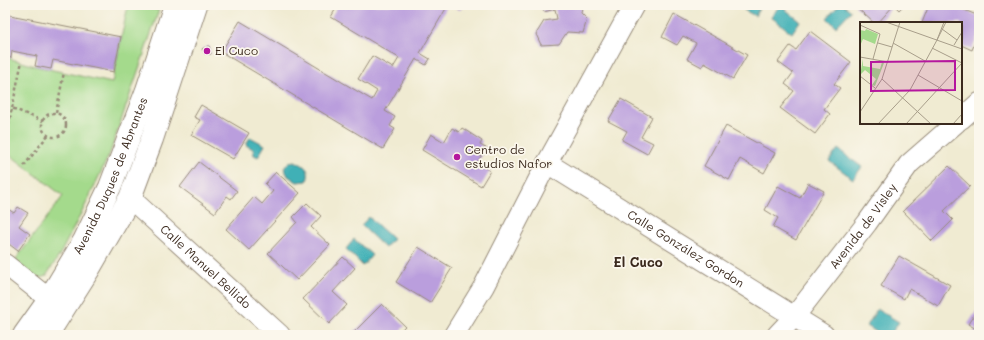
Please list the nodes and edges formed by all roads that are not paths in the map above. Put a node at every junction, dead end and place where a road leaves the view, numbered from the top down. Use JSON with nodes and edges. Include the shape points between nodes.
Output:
{"nodes":[{"id":1,"x":175,"y":5,"type":"edge"},
{"id":2,"x":196,"y":5,"type":"edge"},
{"id":3,"x":634,"y":5,"type":"edge"},
{"id":4,"x":979,"y":103,"type":"edge"},
{"id":5,"x":962,"y":118,"type":"edge"},
{"id":6,"x":955,"y":124,"type":"edge"},
{"id":7,"x":547,"y":163,"type":"junction"},
{"id":8,"x":130,"y":198,"type":"junction"},
{"id":9,"x":5,"y":264,"type":"edge"},
{"id":10,"x":49,"y":299,"type":"junction"},
{"id":11,"x":794,"y":317,"type":"junction"},
{"id":12,"x":24,"y":335,"type":"edge"},
{"id":13,"x":47,"y":335,"type":"edge"},
{"id":14,"x":280,"y":335,"type":"edge"},
{"id":15,"x":454,"y":335,"type":"edge"},
{"id":16,"x":777,"y":335,"type":"edge"},
{"id":17,"x":824,"y":335,"type":"edge"}],
"edges":[{"from":1,"to":10,"type":"main road","name":"Avenida Duques de Abrantes","via":[[147,90],[110,188],[84,241]]},
{"from":2,"to":8,"type":"main road","name":"Avenida Duques de Abrantes"},
{"from":3,"to":7,"type":"street"},
{"from":4,"to":5,"type":"street"},
{"from":6,"to":11,"type":"street","name":"Avenida de Visley","via":[[909,164]]},
{"from":7,"to":11,"type":"street","name":"Calle González Gordon"},
{"from":7,"to":15,"type":"street","via":[[484,286]]},
{"from":8,"to":13,"type":"main road","name":"Avenida Duques de Abrantes"},
{"from":8,"to":14,"type":"street","name":"Calle Manuel Bellido"},
{"from":9,"to":10,"type":"street"},
{"from":10,"to":12,"type":"main road","name":"Avenida Duques de Abrantes"},
{"from":11,"to":16,"type":"street","name":"Avenida de Visley"},
{"from":11,"to":17,"type":"street","name":"Calle González Gordon"}]}
